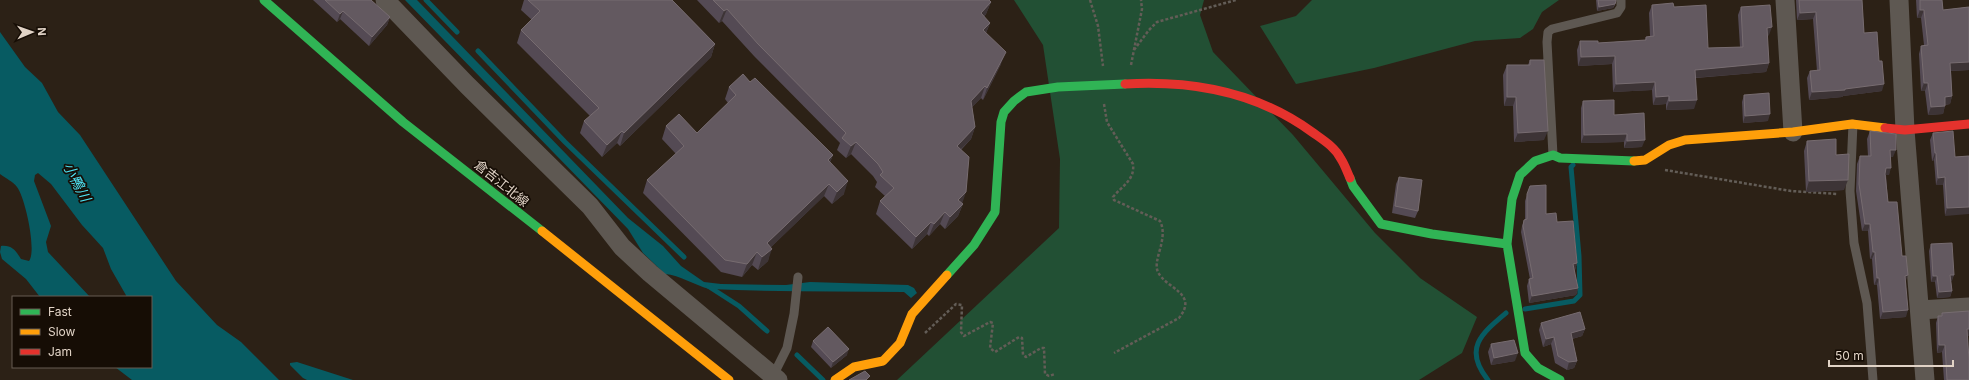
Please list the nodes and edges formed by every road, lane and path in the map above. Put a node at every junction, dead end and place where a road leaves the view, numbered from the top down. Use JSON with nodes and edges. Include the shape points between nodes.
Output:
{"nodes":[{"id":1,"x":264,"y":0,"type":"edge"},
{"id":2,"x":385,"y":0,"type":"edge"},
{"id":3,"x":1090,"y":0,"type":"edge"},
{"id":4,"x":1141,"y":0,"type":"edge"},
{"id":5,"x":1236,"y":0,"type":"edge"},
{"id":6,"x":1621,"y":0,"type":"edge"},
{"id":7,"x":1785,"y":0,"type":"edge"},
{"id":8,"x":1898,"y":0,"type":"edge"},
{"id":9,"x":1134,"y":50,"type":"junction"},
{"id":10,"x":1128,"y":84,"type":"junction"},
{"id":11,"x":1104,"y":85,"type":"junction"},
{"id":12,"x":1853,"y":124,"type":"junction"},
{"id":13,"x":1969,"y":124,"type":"edge"},
{"id":14,"x":1905,"y":130,"type":"junction"},
{"id":15,"x":1793,"y":132,"type":"junction"},
{"id":16,"x":1553,"y":156,"type":"junction"},
{"id":17,"x":1635,"y":160,"type":"junction"},
{"id":18,"x":1851,"y":195,"type":"junction"},
{"id":19,"x":1507,"y":244,"type":"junction"},
{"id":20,"x":798,"y":277,"type":"dead end"},
{"id":21,"x":1969,"y":307,"type":"edge"},
{"id":22,"x":1920,"y":310,"type":"junction"},
{"id":23,"x":903,"y":336,"type":"junction"},
{"id":24,"x":1114,"y":353,"type":"dead end"},
{"id":25,"x":1055,"y":374,"type":"dead end"},
{"id":26,"x":775,"y":378,"type":"edge"},
{"id":27,"x":729,"y":380,"type":"edge"},
{"id":28,"x":835,"y":380,"type":"edge"},
{"id":29,"x":1560,"y":380,"type":"edge"},
{"id":30,"x":1872,"y":380,"type":"edge"},
{"id":31,"x":1925,"y":380,"type":"edge"}],
"edges":[{"from":1,"to":27,"type":"street","name":"倉吉江北線","via":[[403,122]]},
{"from":2,"to":26,"type":"street","via":[[590,206],[622,247]]},
{"from":3,"to":11,"type":"path","via":[[1098,26]]},
{"from":4,"to":9,"type":"path","via":[[1142,9]]},
{"from":5,"to":9,"type":"path","via":[[1157,22]]},
{"from":6,"to":16,"type":"lane","via":[[1621,7],[1617,13],[1548,32]]},
{"from":7,"to":15,"type":"street"},
{"from":8,"to":14,"type":"street"},
{"from":9,"to":10,"type":"path"},
{"from":10,"to":11,"type":"street"},
{"from":10,"to":19,"type":"street","via":[[1180,84],[1226,91],[1258,102],[1301,124],[1329,144],[1341,158],[1353,186],[1381,224]]},
{"from":11,"to":23,"type":"street","via":[[1058,86],[1026,92],[1004,112],[998,138],[995,212],[974,244],[912,314]]},
{"from":11,"to":24,"type":"path","via":[[1107,122],[1133,164],[1134,173],[1113,197],[1114,200],[1160,221],[1163,226],[1156,269],[1182,294],[1185,303],[1185,311],[1178,318]]},
{"from":12,"to":14,"type":"street"},
{"from":12,"to":15,"type":"street"},
{"from":12,"to":18,"type":"lane"},
{"from":13,"to":14,"type":"street"},
{"from":14,"to":22,"type":"street"},
{"from":15,"to":17,"type":"street","via":[[1685,140],[1668,145],[1645,160]]},
{"from":16,"to":17,"type":"street"},
{"from":16,"to":19,"type":"street","via":[[1535,161],[1520,175],[1512,199]]},
{"from":17,"to":18,"type":"path","via":[[1659,168],[1791,191]]},
{"from":18,"to":30,"type":"lane","via":[[1854,243],[1867,302]]},
{"from":19,"to":29,"type":"street","via":[[1525,353],[1538,368]]},
{"from":20,"to":26,"type":"lane","via":[[787,348]]},
{"from":21,"to":22,"type":"street"},
{"from":22,"to":31,"type":"street"},
{"from":23,"to":25,"type":"path","via":[[916,339],[921,337],[956,304],[960,304],[961,332],[964,336],[990,322],[990,348],[995,352],[1020,337],[1023,355],[1026,357],[1044,348],[1045,374]]},
{"from":23,"to":28,"type":"street","via":[[900,343],[883,361],[854,367]]}]}
